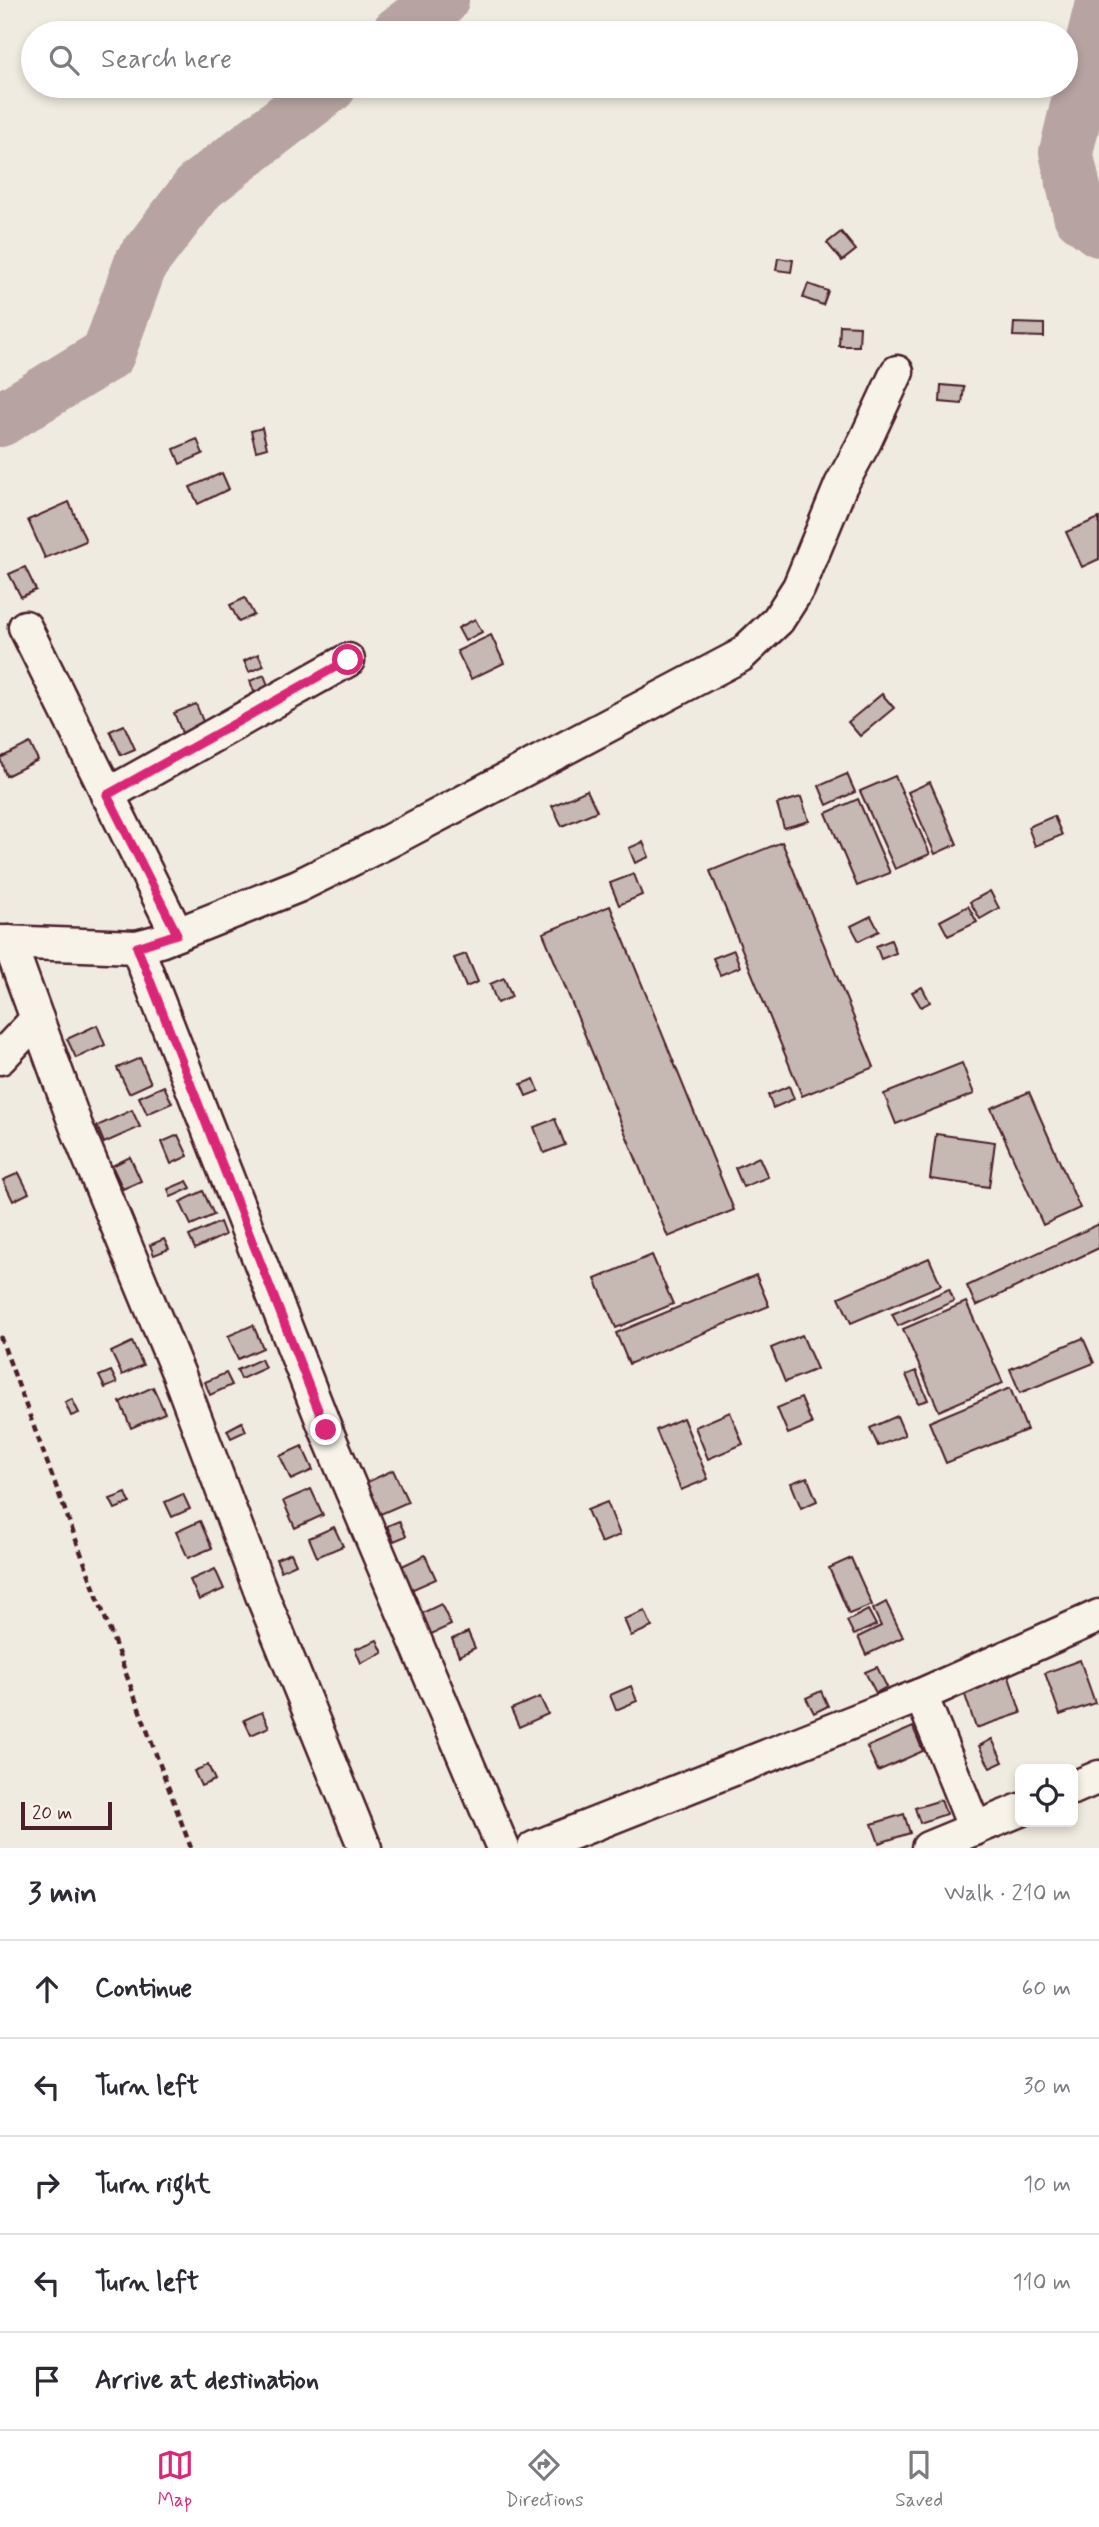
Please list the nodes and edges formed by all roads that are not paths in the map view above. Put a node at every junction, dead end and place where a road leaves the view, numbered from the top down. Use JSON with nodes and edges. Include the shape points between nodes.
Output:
{"nodes":[{"id":1,"x":897,"y":372,"type":"dead end"},
{"id":2,"x":25,"y":628,"type":"dead end"},
{"id":3,"x":348,"y":660,"type":"dead end"},
{"id":4,"x":107,"y":795,"type":"junction"},
{"id":5,"x":177,"y":934,"type":"junction"},
{"id":6,"x":5,"y":942,"type":"edge"},
{"id":7,"x":137,"y":947,"type":"junction"},
{"id":8,"x":37,"y":1020,"type":"junction"},
{"id":9,"x":0,"y":1058,"type":"edge"},
{"id":10,"x":1099,"y":1616,"type":"edge"},
{"id":11,"x":921,"y":1695,"type":"junction"},
{"id":12,"x":1099,"y":1777,"type":"edge"},
{"id":13,"x":1078,"y":1786,"type":"edge"},
{"id":14,"x":1015,"y":1812,"type":"edge"},
{"id":15,"x":975,"y":1829,"type":"junction"},
{"id":16,"x":365,"y":1848,"type":"edge"},
{"id":17,"x":503,"y":1848,"type":"edge"},
{"id":18,"x":534,"y":1848,"type":"edge"},
{"id":19,"x":928,"y":1848,"type":"edge"}],
"edges":[{"from":1,"to":5,"type":"street","via":[[841,485],[799,587],[778,621],[740,656],[298,887]]},
{"from":2,"to":4,"type":"street"},
{"from":3,"to":4,"type":"street"},
{"from":4,"to":5,"type":"street"},
{"from":5,"to":7,"type":"street"},
{"from":6,"to":7,"type":"street"},
{"from":6,"to":8,"type":"street"},
{"from":7,"to":17,"type":"street","via":[[326,1430]]},
{"from":8,"to":9,"type":"street"},
{"from":8,"to":16,"type":"street"},
{"from":10,"to":11,"type":"street"},
{"from":11,"to":15,"type":"street"},
{"from":11,"to":18,"type":"street"},
{"from":12,"to":13,"type":"street"},
{"from":14,"to":15,"type":"street"},
{"from":15,"to":19,"type":"street"}]}
